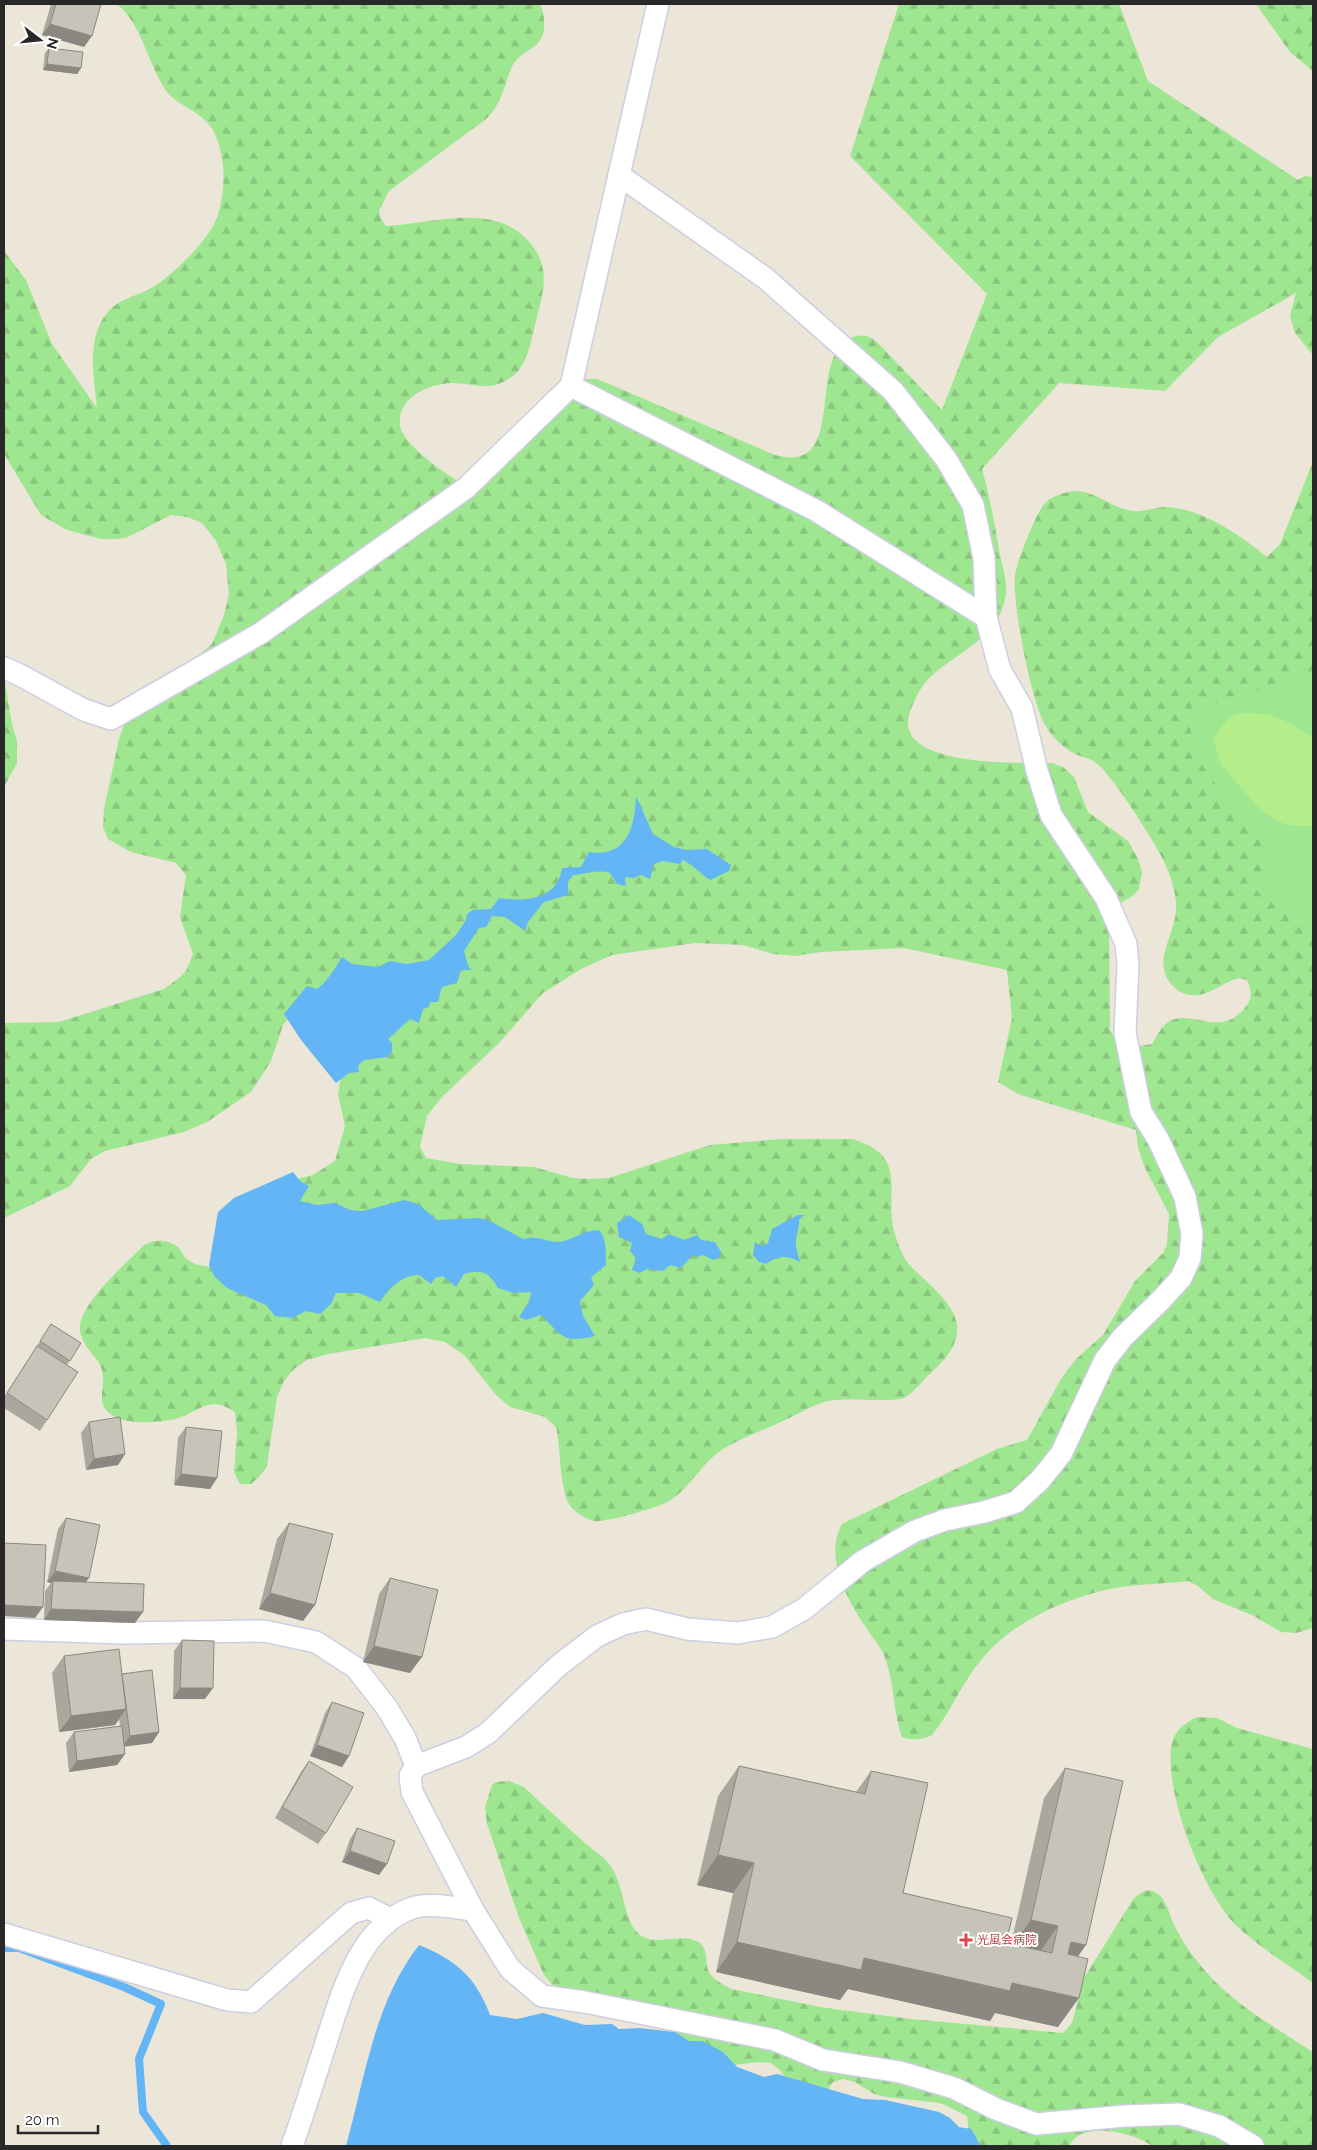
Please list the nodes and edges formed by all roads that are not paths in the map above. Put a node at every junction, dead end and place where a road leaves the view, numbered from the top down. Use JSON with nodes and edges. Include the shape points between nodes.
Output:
{"nodes":[{"id":1,"x":658,"y":4,"type":"edge"},
{"id":2,"x":619,"y":175,"type":"junction"},
{"id":3,"x":572,"y":386,"type":"junction"},
{"id":4,"x":986,"y":617,"type":"junction"},
{"id":5,"x":4,"y":668,"type":"edge"},
{"id":6,"x":4,"y":1628,"type":"edge"},
{"id":7,"x":416,"y":1766,"type":"junction"},
{"id":8,"x":473,"y":1910,"type":"junction"},
{"id":9,"x":390,"y":1919,"type":"junction"},
{"id":10,"x":4,"y":1934,"type":"edge"},
{"id":11,"x":292,"y":2146,"type":"edge"},
{"id":12,"x":1253,"y":2146,"type":"edge"}],
"edges":[{"from":1,"to":2,"type":"street"},
{"from":2,"to":3,"type":"street"},
{"from":2,"to":4,"type":"street","via":[[765,278],[894,391],[946,459],[973,505],[984,558]]},
{"from":3,"to":4,"type":"street","via":[[817,511]]},
{"from":3,"to":5,"type":"street","via":[[466,488],[261,633],[111,719],[84,710]]},
{"from":4,"to":7,"type":"street","via":[[1000,670],[1022,708],[1051,815],[1106,898],[1126,944],[1125,1033],[1141,1112],[1158,1139],[1185,1197],[1192,1234],[1190,1258],[1181,1278],[1105,1360],[1061,1454],[1016,1502],[915,1530],[863,1561],[804,1609],[772,1627],[738,1633],[687,1629],[646,1620],[623,1624],[597,1636],[558,1666],[488,1733],[466,1747]]},
{"from":6,"to":7,"type":"street","via":[[123,1633],[264,1630],[316,1642],[356,1668],[387,1708],[405,1738]]},
{"from":7,"to":8,"type":"street","via":[[410,1776],[412,1792]]},
{"from":8,"to":9,"type":"street","via":[[445,1906],[414,1907]]},
{"from":8,"to":12,"type":"street","via":[[510,1969],[542,1996],[775,2040],[823,2060],[900,2072],[954,2088],[1036,2124],[1179,2114],[1219,2126]]},
{"from":9,"to":10,"type":"street","via":[[369,1908],[351,1913],[251,2002],[227,2000]]},
{"from":9,"to":11,"type":"street","via":[[369,1940],[345,1984]]}]}
